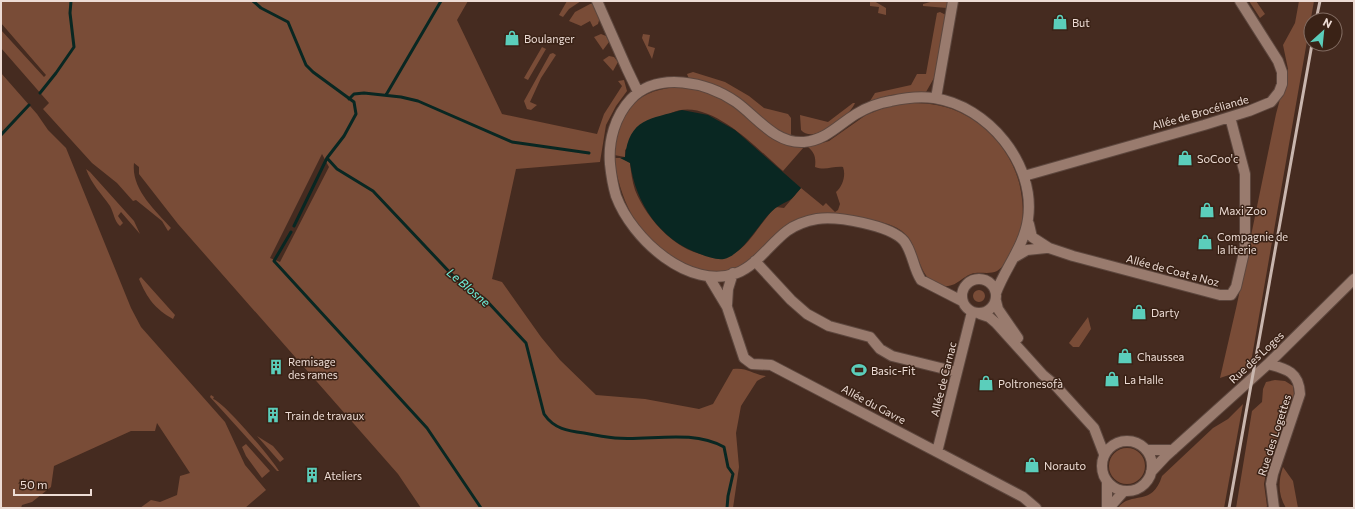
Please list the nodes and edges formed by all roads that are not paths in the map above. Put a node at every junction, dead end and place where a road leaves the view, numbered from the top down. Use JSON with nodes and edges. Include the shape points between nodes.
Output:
{"nodes":[{"id":1,"x":597,"y":1,"type":"edge"},
{"id":2,"x":953,"y":1,"type":"edge"},
{"id":3,"x":1240,"y":1,"type":"edge"},
{"id":4,"x":638,"y":92,"type":"junction"},
{"id":5,"x":936,"y":98,"type":"junction"},
{"id":6,"x":1230,"y":117,"type":"junction"},
{"id":7,"x":1024,"y":176,"type":"junction"},
{"id":8,"x":1028,"y":220,"type":"junction"},
{"id":9,"x":1049,"y":248,"type":"junction"},
{"id":10,"x":1015,"y":257,"type":"junction"},
{"id":11,"x":755,"y":261,"type":"junction"},
{"id":12,"x":733,"y":274,"type":"junction"},
{"id":13,"x":709,"y":277,"type":"junction"},
{"id":14,"x":1354,"y":279,"type":"edge"},
{"id":15,"x":996,"y":297,"type":"junction"},
{"id":16,"x":962,"y":301,"type":"junction"},
{"id":17,"x":727,"y":307,"type":"junction"},
{"id":18,"x":976,"y":313,"type":"junction"},
{"id":19,"x":1268,"y":364,"type":"junction"},
{"id":20,"x":957,"y":372,"type":"junction"},
{"id":21,"x":1054,"y":384,"type":"junction"},
{"id":22,"x":1094,"y":428,"type":"junction"},
{"id":23,"x":1120,"y":441,"type":"junction"},
{"id":24,"x":1147,"y":450,"type":"junction"},
{"id":25,"x":1173,"y":450,"type":"junction"},
{"id":26,"x":938,"y":452,"type":"junction"},
{"id":27,"x":1104,"y":454,"type":"junction"},
{"id":28,"x":1151,"y":472,"type":"junction"},
{"id":29,"x":1107,"y":482,"type":"junction"},
{"id":30,"x":1124,"y":491,"type":"junction"},
{"id":31,"x":1036,"y":508,"type":"edge"},
{"id":32,"x":1108,"y":508,"type":"edge"},
{"id":33,"x":1274,"y":508,"type":"edge"}],
"edges":[{"from":1,"to":4,"type":"street"},
{"from":2,"to":5,"type":"street"},
{"from":3,"to":6,"type":"street","name":"Allée de Brocéliande","via":[[1278,62],[1282,72],[1282,84],[1271,102]]},
{"from":4,"to":5,"type":"street","via":[[649,86],[674,82],[696,85],[722,94],[735,102],[771,132],[782,138],[800,142],[828,135],[856,114],[872,106],[904,98]]},
{"from":4,"to":13,"type":"street","via":[[621,112],[613,131],[610,160],[616,195],[634,228],[644,240],[675,263],[691,272]]},
{"from":5,"to":7,"type":"street","via":[[970,111],[996,131],[1014,154]]},
{"from":6,"to":7,"type":"street","name":"Allée de Brocéliande"},
{"from":6,"to":9,"type":"street","name":"Allée de Coat a Noz","via":[[1245,174],[1245,248],[1236,287],[1231,295],[1207,292]]},
{"from":7,"to":8,"type":"street"},
{"from":8,"to":9,"type":"street","name":"Allée de Coat a Noz","via":[[1032,237]]},
{"from":8,"to":10,"type":"street"},
{"from":9,"to":10,"type":"street","name":"Allée de Coat a Noz","via":[[1027,250]]},
{"from":10,"to":15,"type":"street","via":[[999,284]]},
{"from":11,"to":12,"type":"street"},
{"from":11,"to":16,"type":"street","via":[[788,230],[801,223],[830,219],[867,225],[884,229],[899,237],[910,250],[921,280]]},
{"from":11,"to":20,"type":"street","via":[[786,296],[807,314],[829,326],[870,337],[880,349],[892,356]]},
{"from":12,"to":13,"type":"street"},
{"from":12,"to":17,"type":"street","name":"Allée du Gavre","via":[[728,288]]},
{"from":13,"to":17,"type":"street","name":"Allée du Gavre"},
{"from":14,"to":19,"type":"street","name":"Rue des Loges"},
{"from":15,"to":16,"type":"street","via":[[989,282],[975,279],[964,287]]},
{"from":15,"to":18,"type":"street","via":[[992,308]]},
{"from":15,"to":21,"type":"street","via":[[998,309],[1011,329],[1050,375]]},
{"from":16,"to":18,"type":"street","via":[[966,308]]},
{"from":17,"to":26,"type":"street","name":"Allée du Gavre","via":[[744,358],[752,364],[771,365]]},
{"from":18,"to":20,"type":"street","name":"Allée de Carnac"},
{"from":18,"to":21,"type":"street","via":[[990,317],[996,322],[1043,376]]},
{"from":19,"to":25,"type":"street","name":"Rue des Loges"},
{"from":19,"to":33,"type":"street","name":"Rue des Logettes","via":[[1286,369],[1296,377],[1300,385],[1292,421],[1273,474],[1271,484]]},
{"from":20,"to":26,"type":"street","name":"Allée de Carnac"},
{"from":21,"to":22,"type":"street"},
{"from":22,"to":23,"type":"street"},
{"from":22,"to":27,"type":"street"},
{"from":23,"to":24,"type":"street","via":[[1135,442]]},
{"from":23,"to":27,"type":"street"},
{"from":24,"to":25,"type":"street"},
{"from":24,"to":28,"type":"street","via":[[1152,460]]},
{"from":25,"to":28,"type":"street","name":"Rue des Loges"},
{"from":26,"to":31,"type":"street","name":"Allée du Gavre","via":[[1022,497]]},
{"from":27,"to":29,"type":"street","via":[[1102,471]]},
{"from":28,"to":30,"type":"street","via":[[1147,481],[1139,488]]},
{"from":29,"to":30,"type":"street"},
{"from":29,"to":32,"type":"street"},
{"from":30,"to":32,"type":"street"}]}
